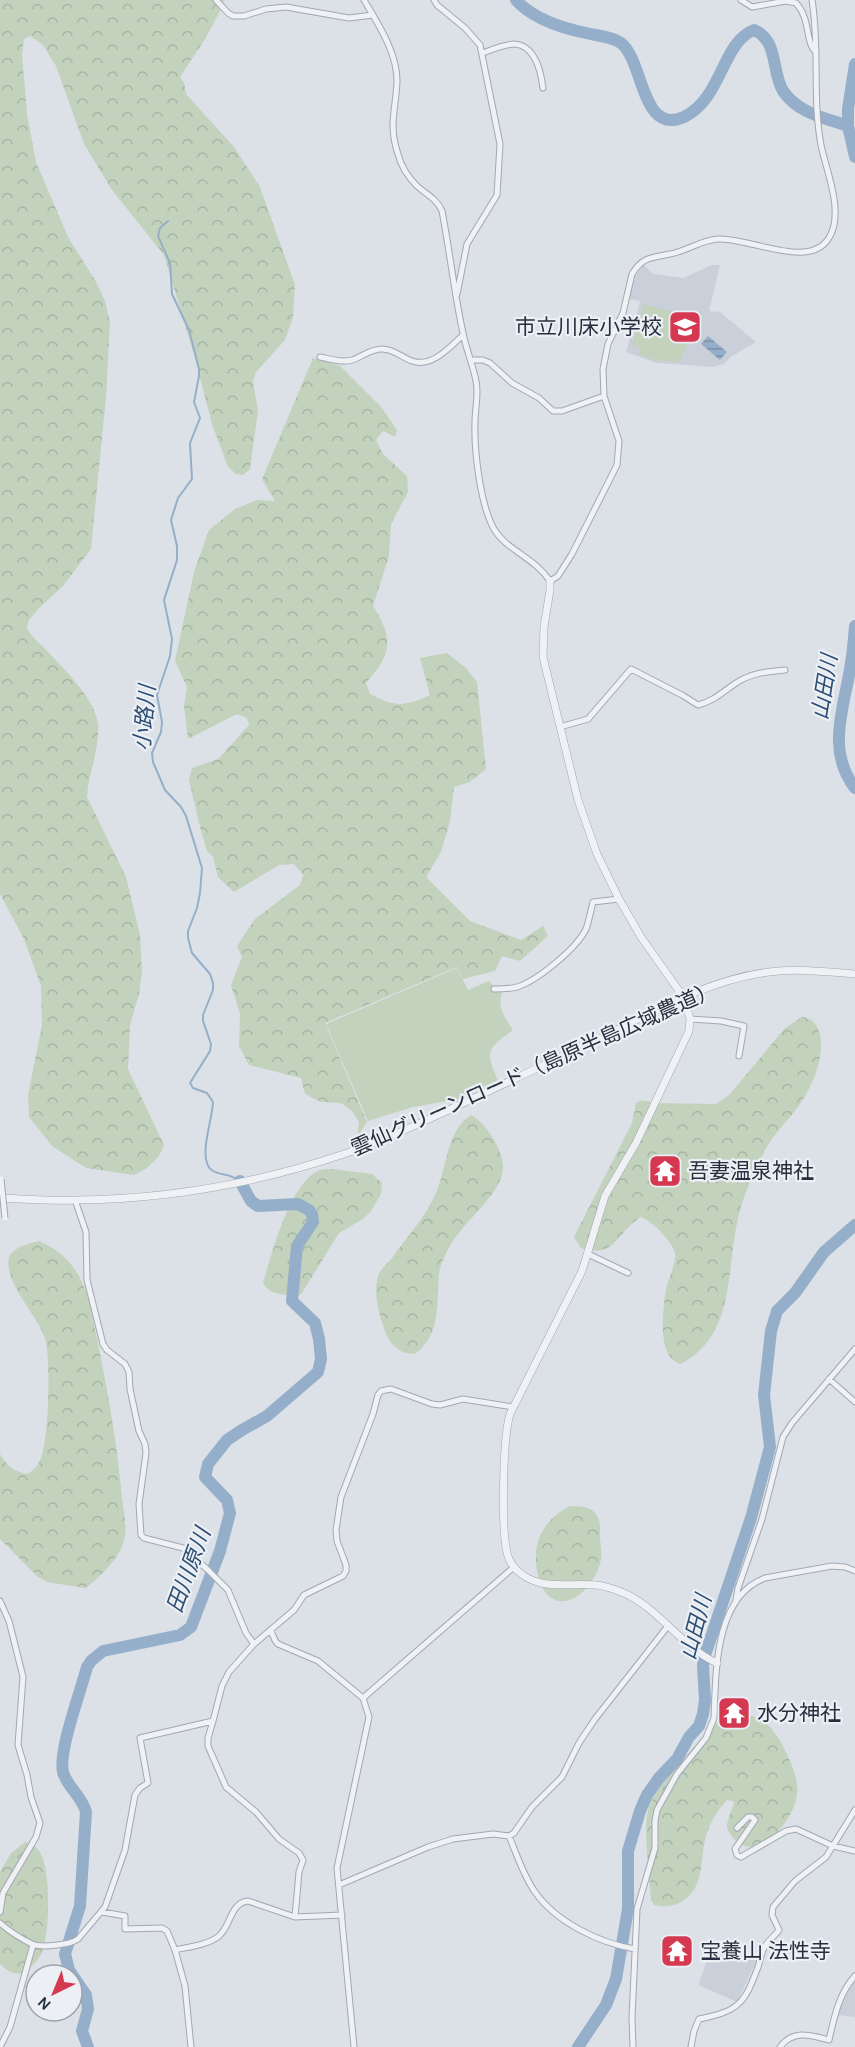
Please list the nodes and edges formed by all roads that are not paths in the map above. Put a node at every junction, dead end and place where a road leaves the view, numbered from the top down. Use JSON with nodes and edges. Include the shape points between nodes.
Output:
{"nodes":[{"id":1,"x":216,"y":0,"type":"edge"},
{"id":2,"x":364,"y":0,"type":"edge"},
{"id":3,"x":434,"y":0,"type":"edge"},
{"id":4,"x":741,"y":0,"type":"edge"},
{"id":5,"x":812,"y":0,"type":"edge"},
{"id":6,"x":373,"y":15,"type":"junction"},
{"id":7,"x":483,"y":52,"type":"junction"},
{"id":8,"x":816,"y":52,"type":"junction"},
{"id":9,"x":543,"y":88,"type":"dead end"},
{"id":10,"x":456,"y":295,"type":"junction"},
{"id":11,"x":463,"y":335,"type":"junction"},
{"id":12,"x":320,"y":357,"type":"dead end"},
{"id":13,"x":471,"y":360,"type":"junction"},
{"id":14,"x":604,"y":396,"type":"junction"},
{"id":15,"x":550,"y":581,"type":"junction"},
{"id":16,"x":785,"y":670,"type":"dead end"},
{"id":17,"x":560,"y":728,"type":"junction"},
{"id":18,"x":619,"y":899,"type":"junction"},
{"id":19,"x":855,"y":974,"type":"edge"},
{"id":20,"x":494,"y":989,"type":"dead end"},
{"id":21,"x":684,"y":998,"type":"junction"},
{"id":22,"x":690,"y":1019,"type":"junction"},
{"id":23,"x":739,"y":1056,"type":"dead end"},
{"id":24,"x":0,"y":1178,"type":"edge"},
{"id":25,"x":0,"y":1198,"type":"edge"},
{"id":26,"x":75,"y":1200,"type":"junction"},
{"id":27,"x":5,"y":1218,"type":"dead end"},
{"id":28,"x":588,"y":1254,"type":"junction"},
{"id":29,"x":628,"y":1273,"type":"dead end"},
{"id":30,"x":855,"y":1349,"type":"edge"},
{"id":31,"x":829,"y":1379,"type":"junction"},
{"id":32,"x":855,"y":1402,"type":"edge"},
{"id":33,"x":513,"y":1407,"type":"junction"},
{"id":34,"x":514,"y":1567,"type":"junction"},
{"id":35,"x":855,"y":1571,"type":"edge"},
{"id":36,"x":736,"y":1600,"type":"junction"},
{"id":37,"x":0,"y":1601,"type":"edge"},
{"id":38,"x":668,"y":1626,"type":"junction"},
{"id":39,"x":270,"y":1630,"type":"junction"},
{"id":40,"x":254,"y":1644,"type":"junction"},
{"id":41,"x":715,"y":1662,"type":"junction"},
{"id":42,"x":363,"y":1698,"type":"junction"},
{"id":43,"x":213,"y":1721,"type":"junction"},
{"id":44,"x":855,"y":1810,"type":"edge"},
{"id":45,"x":737,"y":1828,"type":"dead end"},
{"id":46,"x":509,"y":1836,"type":"junction"},
{"id":47,"x":833,"y":1846,"type":"junction"},
{"id":48,"x":855,"y":1851,"type":"edge"},
{"id":49,"x":339,"y":1885,"type":"junction"},
{"id":50,"x":0,"y":1912,"type":"edge"},
{"id":51,"x":102,"y":1912,"type":"junction"},
{"id":52,"x":342,"y":1915,"type":"junction"},
{"id":53,"x":295,"y":1917,"type":"junction"},
{"id":54,"x":0,"y":1923,"type":"edge"},
{"id":55,"x":33,"y":1945,"type":"junction"},
{"id":56,"x":632,"y":1949,"type":"junction"},
{"id":57,"x":174,"y":1950,"type":"junction"},
{"id":58,"x":855,"y":1976,"type":"edge"},
{"id":59,"x":829,"y":2040,"type":"junction"},
{"id":60,"x":0,"y":2047,"type":"edge"},
{"id":61,"x":191,"y":2047,"type":"edge"},
{"id":62,"x":354,"y":2047,"type":"edge"},
{"id":63,"x":633,"y":2047,"type":"edge"},
{"id":64,"x":691,"y":2047,"type":"edge"},
{"id":65,"x":780,"y":2047,"type":"edge"},
{"id":66,"x":831,"y":2047,"type":"edge"}],
"edges":[{"from":1,"to":6,"type":"street","via":[[233,16],[286,7],[349,18]]},
{"from":2,"to":6,"type":"street"},
{"from":3,"to":7,"type":"street","via":[[475,37]]},
{"from":4,"to":8,"type":"street","via":[[752,7],[796,3],[806,17],[810,43]]},
{"from":5,"to":8,"type":"street"},
{"from":6,"to":10,"type":"street","via":[[396,66],[393,139],[411,180],[434,198],[442,211]]},
{"from":7,"to":9,"type":"street","via":[[507,45],[524,47],[537,62]]},
{"from":7,"to":10,"type":"street","via":[[500,144],[497,195],[467,244]]},
{"from":8,"to":14,"type":"street","via":[[816,111],[834,209],[831,235],[814,251],[802,253],[735,239],[716,239],[646,259],[632,274],[623,313],[608,344],[603,369]]},
{"from":10,"to":11,"type":"street"},
{"from":11,"to":12,"type":"street","via":[[438,357],[426,362],[412,361],[382,349],[347,361]]},
{"from":11,"to":13,"type":"street"},
{"from":13,"to":14,"type":"street","via":[[490,363],[553,411]]},
{"from":13,"to":15,"type":"street","via":[[478,393],[477,459],[493,528]]},
{"from":14,"to":15,"type":"street","via":[[619,441],[617,465],[572,554],[558,576]]},
{"from":15,"to":17,"type":"street","via":[[543,657]]},
{"from":16,"to":17,"type":"street","via":[[750,676],[717,698],[698,705],[631,669],[588,719]]},
{"from":17,"to":18,"type":"street","via":[[588,830]]},
{"from":18,"to":20,"type":"street","via":[[593,902],[586,929],[576,945],[557,962],[523,985]]},
{"from":18,"to":21,"type":"street"},
{"from":19,"to":21,"type":"street","name":"雲仙グリーンロード（島原半島広域農道）","via":[[804,969],[768,972]]},
{"from":21,"to":22,"type":"street"},
{"from":21,"to":26,"type":"street","name":"雲仙グリーンロード（島原半島広域農道）","via":[[417,1125],[346,1154],[203,1190]]},
{"from":22,"to":23,"type":"street","via":[[744,1026]]},
{"from":22,"to":28,"type":"street","via":[[687,1040],[605,1196]]},
{"from":24,"to":27,"type":"street","bridge":true},
{"from":25,"to":26,"type":"street","name":"雲仙グリーンロード（島原半島広域農道）"},
{"from":26,"to":40,"type":"street","via":[[86,1232],[87,1280],[103,1344],[129,1372],[139,1431],[145,1444],[139,1504],[141,1535],[183,1548],[214,1575],[228,1590]]},
{"from":28,"to":29,"type":"street"},
{"from":28,"to":33,"type":"street"},
{"from":30,"to":31,"type":"street"},
{"from":31,"to":32,"type":"street"},
{"from":31,"to":36,"type":"street","via":[[783,1437]]},
{"from":33,"to":34,"type":"street","via":[[506,1430],[504,1518],[507,1550]]},
{"from":33,"to":39,"type":"street","via":[[464,1400],[440,1405],[392,1389],[381,1391],[341,1497],[336,1530],[346,1571],[336,1581],[304,1595],[294,1610]]},
{"from":34,"to":38,"type":"street","via":[[542,1583],[597,1585],[614,1590],[642,1604]]},
{"from":34,"to":42,"type":"street"},
{"from":35,"to":36,"type":"street","via":[[832,1566],[765,1578]]},
{"from":36,"to":41,"type":"street"},
{"from":37,"to":50,"type":"street","via":[[23,1677],[18,1745],[40,1823],[36,1837],[3,1893]]},
{"from":38,"to":41,"type":"street"},
{"from":38,"to":46,"type":"street","via":[[594,1719],[562,1777]]},
{"from":39,"to":40,"type":"street"},
{"from":39,"to":42,"type":"street","via":[[278,1644],[318,1662]]},
{"from":40,"to":43,"type":"street","via":[[229,1672]]},
{"from":41,"to":56,"type":"street","via":[[712,1727],[677,1774],[657,1810],[655,1848],[639,1899]]},
{"from":42,"to":49,"type":"street","via":[[369,1717],[337,1868]]},
{"from":43,"to":51,"type":"street","via":[[140,1738],[148,1783],[135,1795],[125,1850]]},
{"from":43,"to":53,"type":"street","via":[[208,1742],[226,1787],[303,1860]]},
{"from":44,"to":47,"type":"street"},
{"from":45,"to":47,"type":"street","via":[[748,1817],[754,1818],[735,1849],[739,1856],[791,1829]]},
{"from":46,"to":49,"type":"street","via":[[453,1839]]},
{"from":46,"to":56,"type":"street","via":[[536,1894],[569,1923]]},
{"from":47,"to":48,"type":"street"},
{"from":47,"to":64,"type":"street","via":[[773,1907],[778,1930],[764,1948],[743,1999],[719,2016],[699,2019]]},
{"from":49,"to":52,"type":"street"},
{"from":51,"to":55,"type":"street","via":[[78,1939]]},
{"from":51,"to":57,"type":"street","via":[[124,1916],[125,1929],[162,1928]]},
{"from":52,"to":53,"type":"street"},
{"from":52,"to":62,"type":"street"},
{"from":53,"to":57,"type":"street","via":[[242,1902],[220,1935]]},
{"from":54,"to":55,"type":"street"},
{"from":55,"to":60,"type":"street","via":[[10,2026]]},
{"from":56,"to":63,"type":"street"},
{"from":57,"to":61,"type":"street","via":[[185,1986]]},
{"from":58,"to":59,"type":"street","via":[[843,1993]]},
{"from":59,"to":65,"type":"street","via":[[803,2034],[788,2039]]},
{"from":59,"to":66,"type":"street"}]}
